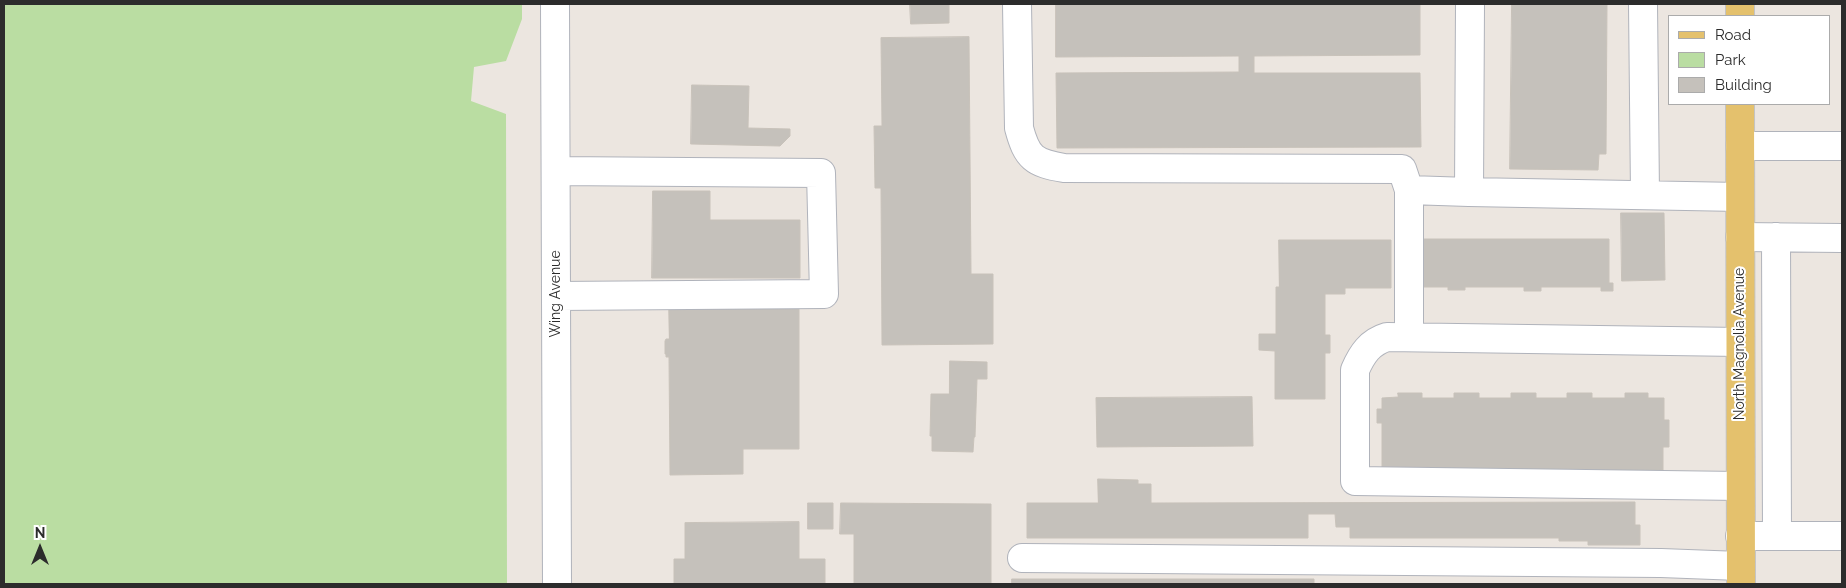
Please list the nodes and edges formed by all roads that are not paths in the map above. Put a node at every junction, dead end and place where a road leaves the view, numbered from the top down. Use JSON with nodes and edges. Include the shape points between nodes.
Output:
{"nodes":[{"id":1,"x":555,"y":4,"type":"edge"},
{"id":2,"x":1017,"y":4,"type":"edge"},
{"id":3,"x":1470,"y":4,"type":"edge"},
{"id":4,"x":1643,"y":4,"type":"edge"},
{"id":5,"x":1740,"y":105,"type":"edge"},
{"id":6,"x":1740,"y":146,"type":"junction"},
{"id":7,"x":1842,"y":146,"type":"edge"},
{"id":8,"x":556,"y":171,"type":"junction"},
{"id":9,"x":1409,"y":190,"type":"junction"},
{"id":10,"x":1469,"y":192,"type":"junction"},
{"id":11,"x":1645,"y":196,"type":"junction"},
{"id":12,"x":1740,"y":197,"type":"junction"},
{"id":13,"x":1740,"y":237,"type":"junction"},
{"id":14,"x":1776,"y":237,"type":"junction"},
{"id":15,"x":1842,"y":238,"type":"edge"},
{"id":16,"x":556,"y":296,"type":"junction"},
{"id":17,"x":1408,"y":337,"type":"junction"},
{"id":18,"x":1740,"y":342,"type":"junction"},
{"id":19,"x":1740,"y":486,"type":"junction"},
{"id":20,"x":1740,"y":536,"type":"junction"},
{"id":21,"x":1777,"y":536,"type":"junction"},
{"id":22,"x":1842,"y":536,"type":"edge"},
{"id":23,"x":1022,"y":558,"type":"dead end"},
{"id":24,"x":1740,"y":575,"type":"edge"},
{"id":25,"x":557,"y":584,"type":"edge"}],
"edges":[{"from":1,"to":8,"type":"street","name":"Wing Avenue"},
{"from":2,"to":9,"type":"street","via":[[1020,128],[1023,142],[1038,162],[1064,168],[1402,169]]},
{"from":3,"to":10,"type":"street"},
{"from":4,"to":11,"type":"street"},
{"from":5,"to":6,"type":"main road","name":"North Magnolia Avenue"},
{"from":6,"to":7,"type":"street"},
{"from":6,"to":12,"type":"main road","name":"North Magnolia Avenue"},
{"from":8,"to":16,"type":"street","name":"Wing Avenue"},
{"from":8,"to":16,"type":"street","via":[[821,173],[824,294]]},
{"from":9,"to":10,"type":"street"},
{"from":9,"to":17,"type":"street"},
{"from":10,"to":11,"type":"street"},
{"from":11,"to":12,"type":"street"},
{"from":12,"to":13,"type":"main road","name":"North Magnolia Avenue"},
{"from":13,"to":14,"type":"street"},
{"from":13,"to":18,"type":"main road","name":"North Magnolia Avenue"},
{"from":14,"to":15,"type":"street"},
{"from":14,"to":21,"type":"street"},
{"from":16,"to":25,"type":"street","name":"Wing Avenue"},
{"from":17,"to":18,"type":"street"},
{"from":17,"to":19,"type":"street","via":[[1376,340],[1362,355],[1355,370],[1355,481]]},
{"from":18,"to":19,"type":"main road","name":"North Magnolia Avenue"},
{"from":19,"to":20,"type":"main road","name":"North Magnolia Avenue"},
{"from":20,"to":21,"type":"street"},
{"from":20,"to":24,"type":"main road","name":"North Magnolia Avenue"},
{"from":21,"to":22,"type":"street"},
{"from":23,"to":24,"type":"street","via":[[1661,563]]}]}
